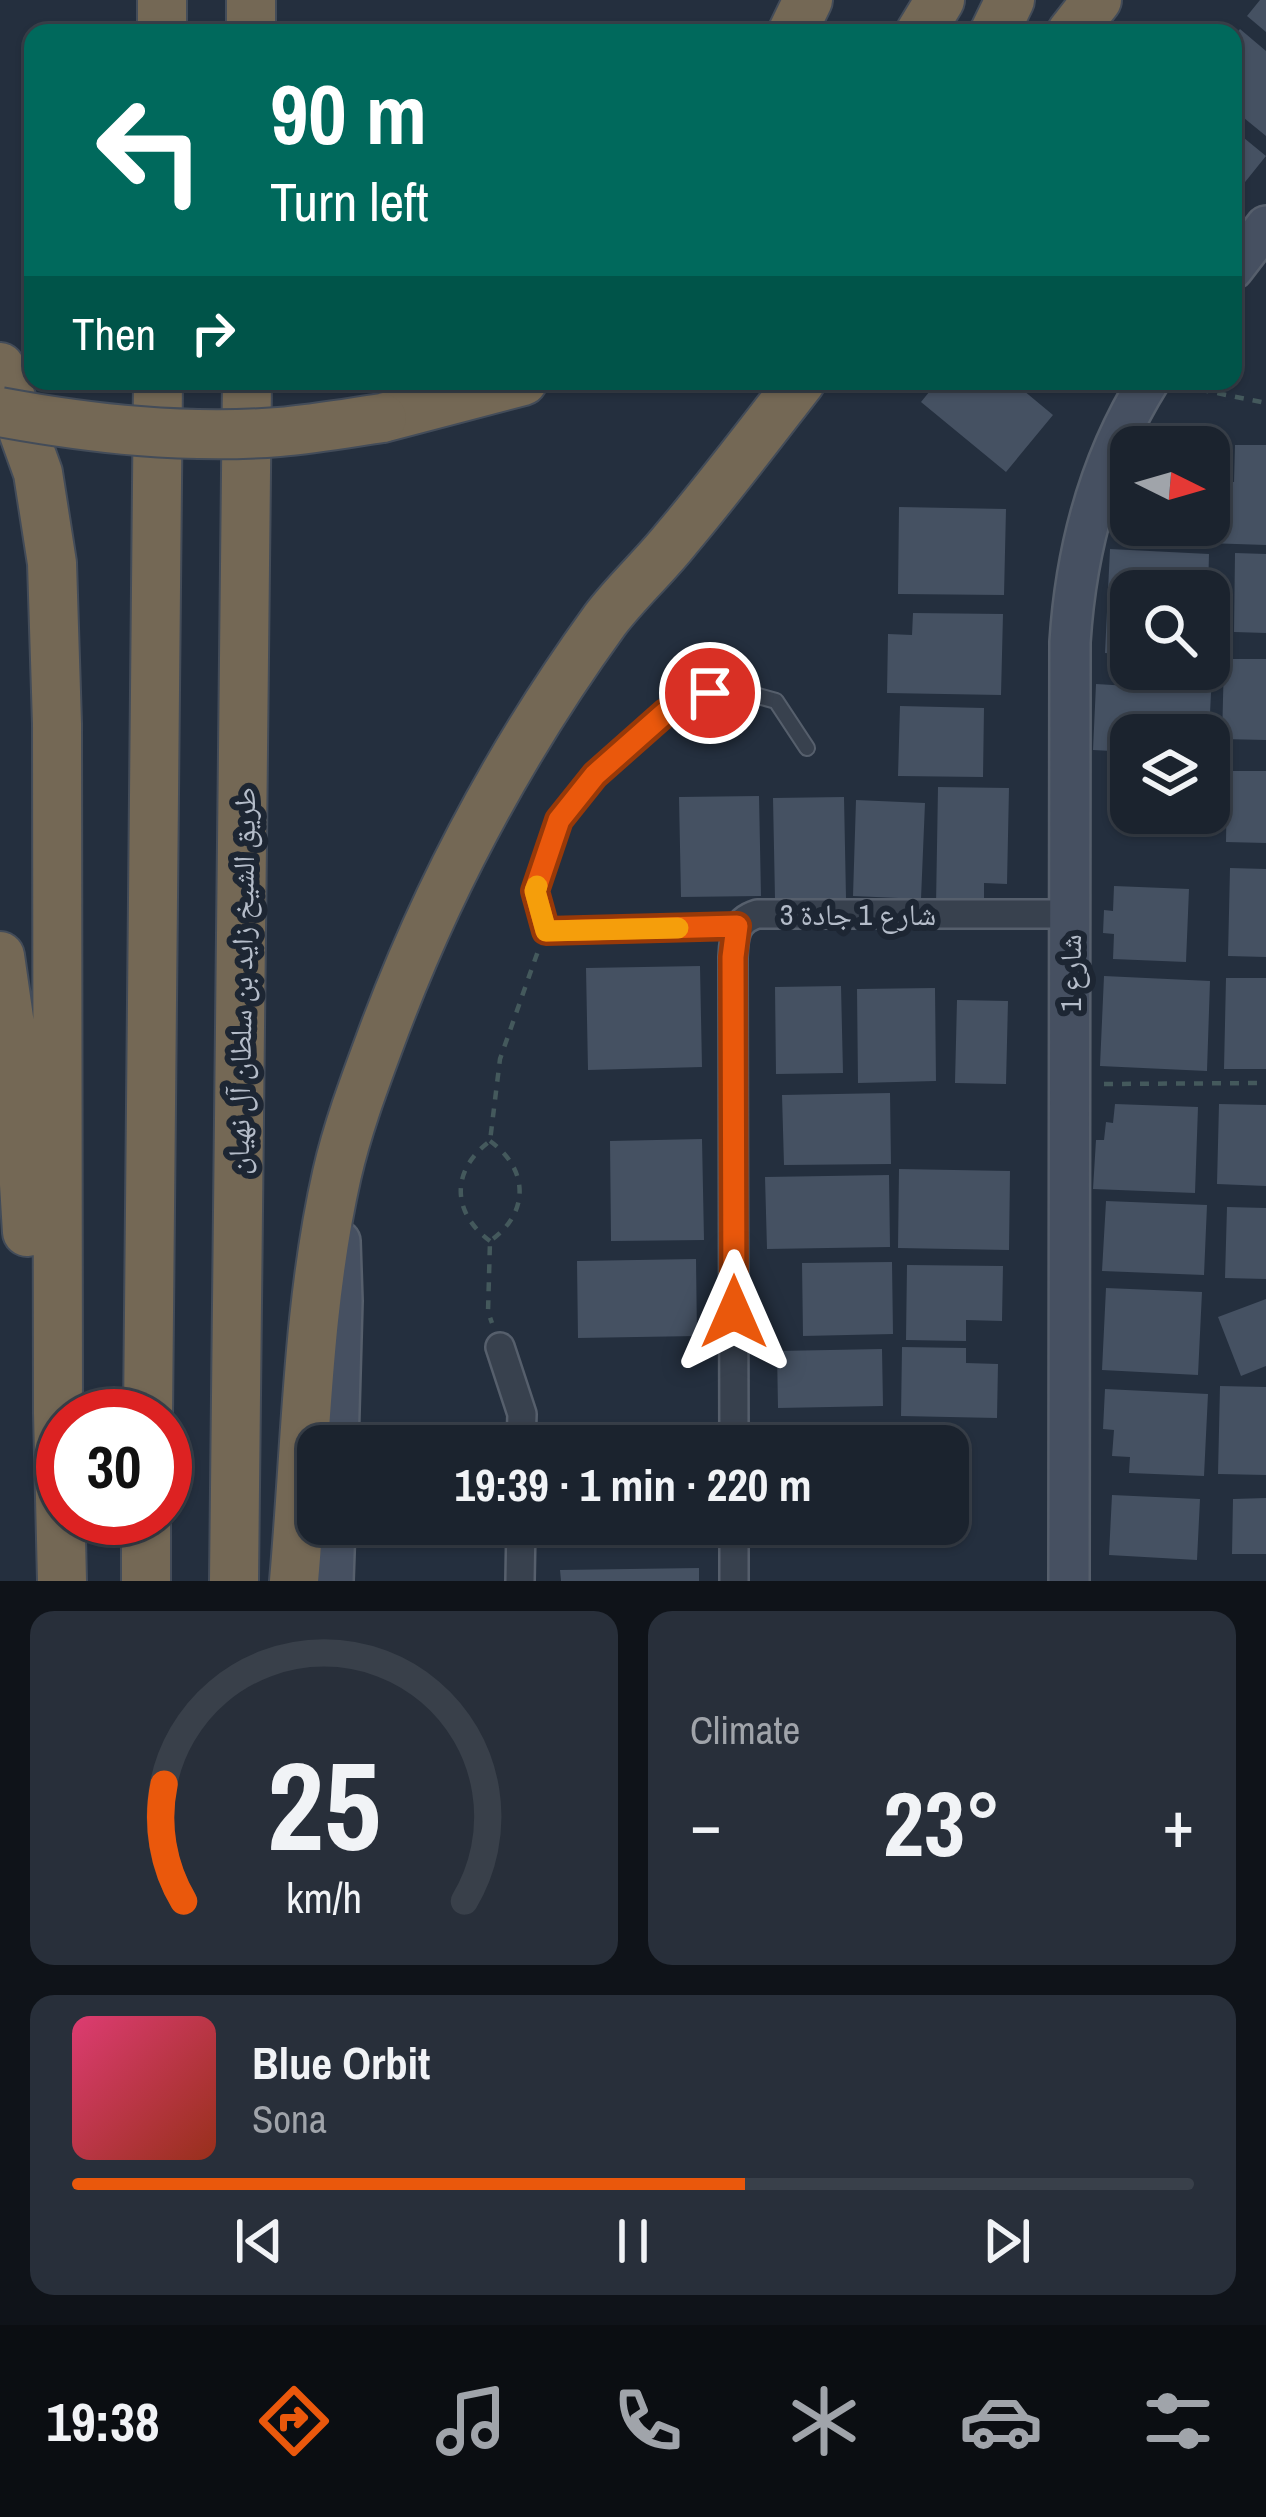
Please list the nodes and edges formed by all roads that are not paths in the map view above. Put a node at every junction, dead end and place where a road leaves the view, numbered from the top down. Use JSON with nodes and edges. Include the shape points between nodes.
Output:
{"nodes":[{"id":1,"x":1096,"y":0,"type":"edge"},
{"id":2,"x":1078,"y":24,"type":"edge"},
{"id":3,"x":1266,"y":226,"type":"edge"},
{"id":4,"x":1242,"y":257,"type":"edge"},
{"id":5,"x":0,"y":367,"type":"edge"},
{"id":6,"x":158,"y":390,"type":"edge"},
{"id":7,"x":247,"y":390,"type":"edge"},
{"id":8,"x":496,"y":390,"type":"edge"},
{"id":9,"x":756,"y":390,"type":"edge"},
{"id":10,"x":794,"y":390,"type":"edge"},
{"id":11,"x":1159,"y":390,"type":"edge"},
{"id":12,"x":0,"y":412,"type":"edge"},
{"id":13,"x":626,"y":592,"type":"junction"},
{"id":14,"x":807,"y":748,"type":"dead end"},
{"id":15,"x":1070,"y":914,"type":"junction"},
{"id":16,"x":737,"y":926,"type":"junction"},
{"id":17,"x":0,"y":956,"type":"edge"},
{"id":18,"x":338,"y":1172,"type":"junction"},
{"id":19,"x":500,"y":1347,"type":"road end"},
{"id":20,"x":52,"y":1389,"type":"edge"},
{"id":21,"x":58,"y":1389,"type":"edge"},
{"id":22,"x":148,"y":1389,"type":"edge"},
{"id":23,"x":339,"y":1425,"type":"edge"},
{"id":24,"x":522,"y":1425,"type":"edge"},
{"id":25,"x":734,"y":1425,"type":"edge"},
{"id":26,"x":61,"y":1545,"type":"edge"},
{"id":27,"x":146,"y":1545,"type":"edge"},
{"id":28,"x":334,"y":1545,"type":"edge"},
{"id":29,"x":521,"y":1545,"type":"edge"},
{"id":30,"x":734,"y":1545,"type":"edge"},
{"id":31,"x":62,"y":1581,"type":"edge"},
{"id":32,"x":146,"y":1581,"type":"edge"},
{"id":33,"x":234,"y":1581,"type":"edge"},
{"id":34,"x":294,"y":1581,"type":"edge"},
{"id":35,"x":333,"y":1581,"type":"edge"},
{"id":36,"x":520,"y":1581,"type":"edge"},
{"id":37,"x":734,"y":1581,"type":"edge"},
{"id":38,"x":1070,"y":1581,"type":"edge"}],
"edges":[{"from":1,"to":2,"type":"highway"},
{"from":3,"to":4,"type":"street"},
{"from":5,"to":21,"type":"highway","via":[[38,473],[52,562]]},
{"from":6,"to":22,"type":"highway"},
{"from":7,"to":33,"type":"highway","name":"طريق الشيخ زايد بن سلطان آل نهيان"},
{"from":8,"to":12,"type":"highway","bridge":true,"via":[[282,432],[181,435]]},
{"from":9,"to":13,"type":"highway"},
{"from":10,"to":13,"type":"highway"},
{"from":11,"to":15,"type":"street","name":"شارع 1","via":[[1118,439],[1079,559],[1070,642]]},
{"from":13,"to":18,"type":"highway","via":[[539,720],[441,895],[396,998]]},
{"from":14,"to":16,"type":"lane","via":[[776,701],[751,694],[710,693],[665,713],[595,775],[559,820],[535,891],[546,931]]},
{"from":15,"to":16,"type":"street","name":"شارع 1 جادة 3","via":[[757,914]]},
{"from":15,"to":38,"type":"street","name":"شارع 1"},
{"from":16,"to":25,"type":"street","name":"شارع 1 جادة 3"},
{"from":17,"to":20,"type":"highway","via":[[32,1290]]},
{"from":18,"to":23,"type":"street"},
{"from":18,"to":34,"type":"highway","via":[[320,1276]]},
{"from":19,"to":24,"type":"street"},
{"from":26,"to":31,"type":"highway"},
{"from":27,"to":32,"type":"highway"},
{"from":28,"to":35,"type":"street"},
{"from":29,"to":36,"type":"street"},
{"from":30,"to":37,"type":"street"}]}
